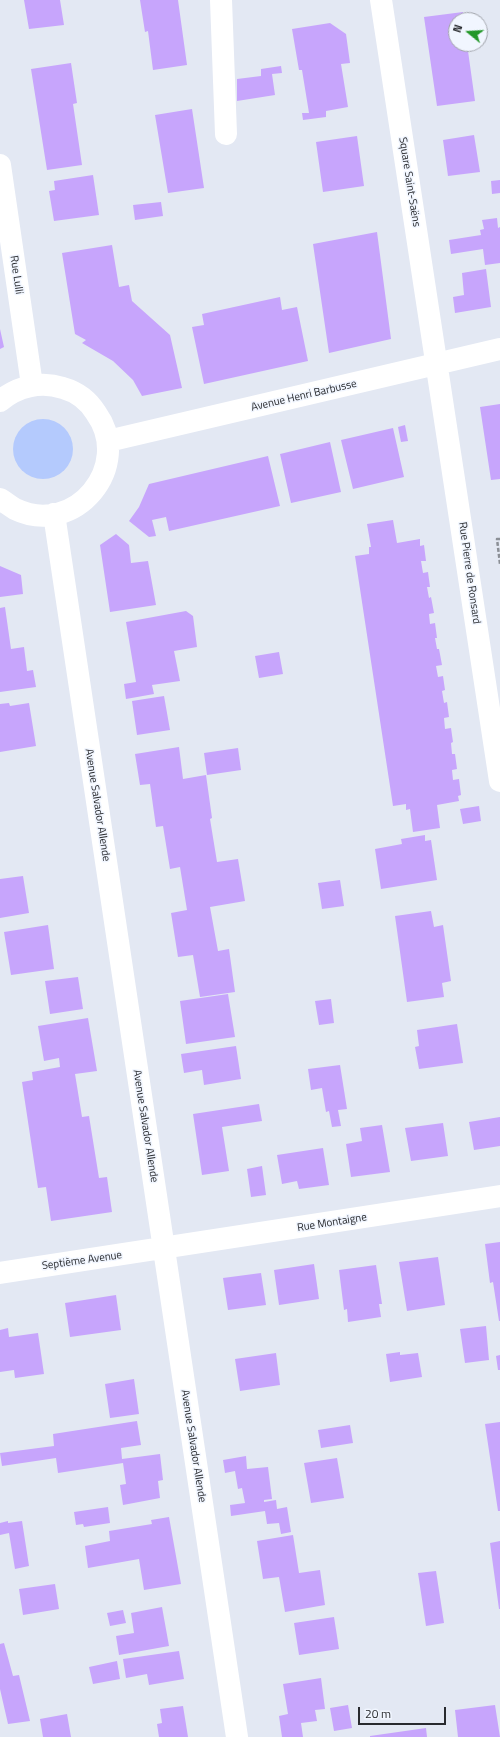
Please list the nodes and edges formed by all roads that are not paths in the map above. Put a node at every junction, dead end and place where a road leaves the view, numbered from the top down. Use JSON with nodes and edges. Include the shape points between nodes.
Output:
{"nodes":[{"id":1,"x":221,"y":0,"type":"edge"},
{"id":2,"x":381,"y":0,"type":"edge"},
{"id":3,"x":226,"y":134,"type":"dead end"},
{"id":4,"x":0,"y":165,"type":"edge"},
{"id":5,"x":500,"y":349,"type":"edge"},
{"id":6,"x":437,"y":365,"type":"junction"},
{"id":7,"x":32,"y":385,"type":"junction"},
{"id":8,"x":0,"y":401,"type":"edge"},
{"id":9,"x":108,"y":441,"type":"junction"},
{"id":10,"x":0,"y":499,"type":"edge"},
{"id":11,"x":54,"y":514,"type":"junction"},
{"id":12,"x":500,"y":781,"type":"edge"},
{"id":13,"x":500,"y":1196,"type":"edge"},
{"id":14,"x":164,"y":1249,"type":"junction"},
{"id":15,"x":0,"y":1273,"type":"edge"},
{"id":16,"x":237,"y":1737,"type":"edge"}],
"edges":[{"from":1,"to":3,"type":"street"},
{"from":2,"to":6,"type":"street","name":"Square Saint-Saëns"},
{"from":4,"to":7,"type":"street","name":"Rue Lulli"},
{"from":5,"to":6,"type":"street","name":"Avenue Henri Barbusse"},
{"from":6,"to":9,"type":"street","name":"Avenue Henri Barbusse"},
{"from":6,"to":12,"type":"street","name":"Rue Pierre de Ronsard"},
{"from":7,"to":8,"type":"street","via":[[16,390]]},
{"from":7,"to":9,"type":"street","via":[[53,384],[73,391],[90,404],[102,421]]},
{"from":9,"to":11,"type":"street","via":[[107,463],[96,488],[84,501],[70,510]]},
{"from":10,"to":11,"type":"street","via":[[16,509],[34,515]]},
{"from":11,"to":14,"type":"street","name":"Avenue Salvador Allende"},
{"from":13,"to":14,"type":"street","name":"Rue Montaigne"},
{"from":14,"to":15,"type":"street","name":"Septième Avenue"},
{"from":14,"to":16,"type":"street","name":"Avenue Salvador Allende"}]}
